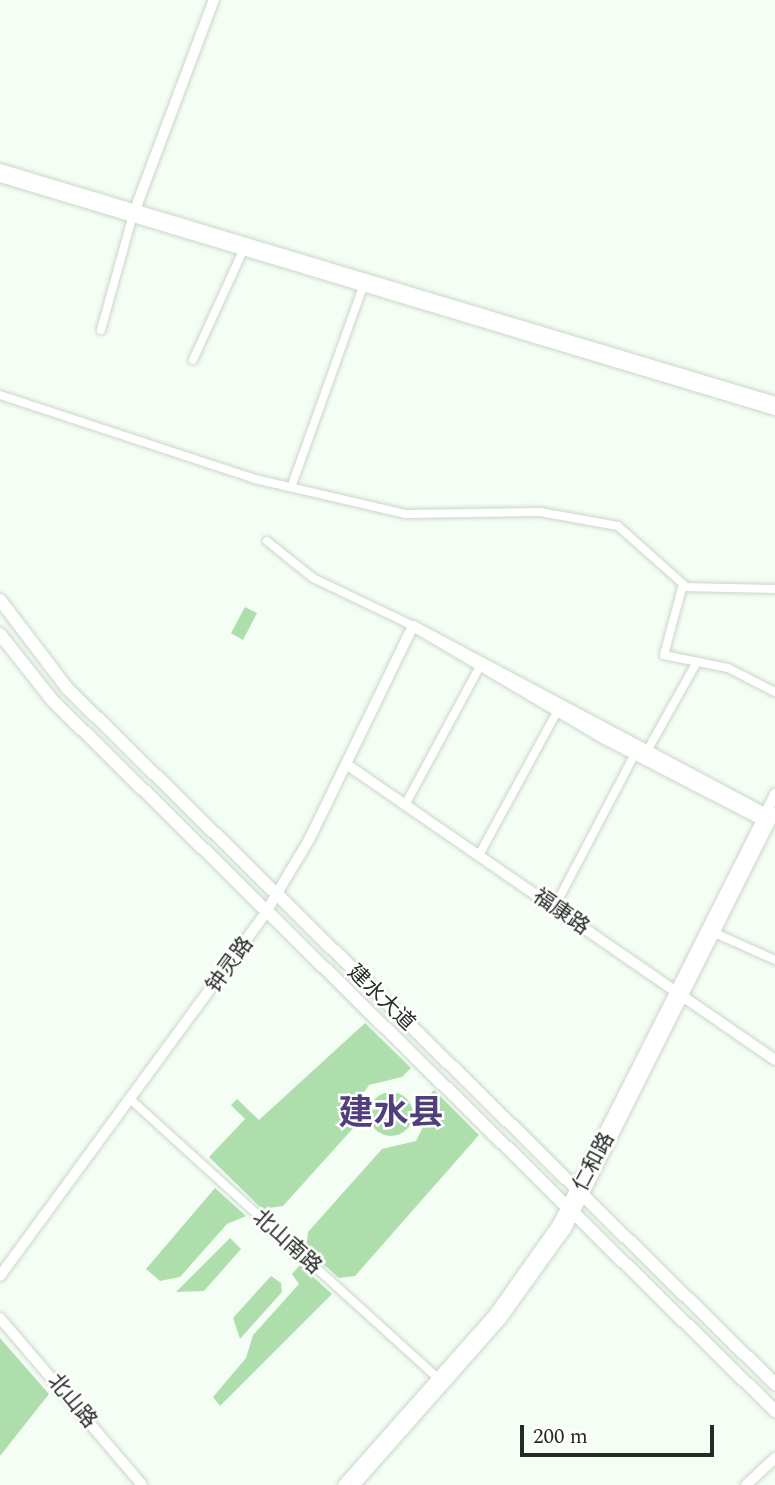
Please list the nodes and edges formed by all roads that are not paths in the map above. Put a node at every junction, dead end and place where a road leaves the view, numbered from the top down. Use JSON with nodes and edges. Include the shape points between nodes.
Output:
{"nodes":[{"id":1,"x":214,"y":0,"type":"edge"},
{"id":2,"x":0,"y":169,"type":"edge"},
{"id":3,"x":0,"y":177,"type":"edge"},
{"id":4,"x":133,"y":214,"type":"junction"},
{"id":5,"x":243,"y":251,"type":"junction"},
{"id":6,"x":363,"y":287,"type":"junction"},
{"id":7,"x":472,"y":315,"type":"junction"},
{"id":8,"x":101,"y":330,"type":"dead end"},
{"id":9,"x":192,"y":360,"type":"dead end"},
{"id":10,"x":0,"y":395,"type":"edge"},
{"id":11,"x":775,"y":402,"type":"edge"},
{"id":12,"x":775,"y":410,"type":"edge"},
{"id":13,"x":292,"y":485,"type":"junction"},
{"id":14,"x":267,"y":541,"type":"dead end"},
{"id":15,"x":682,"y":587,"type":"junction"},
{"id":16,"x":775,"y":589,"type":"edge"},
{"id":17,"x":0,"y":600,"type":"edge"},
{"id":18,"x":413,"y":626,"type":"junction"},
{"id":19,"x":1,"y":636,"type":"edge"},
{"id":20,"x":697,"y":662,"type":"junction"},
{"id":21,"x":479,"y":668,"type":"junction"},
{"id":22,"x":775,"y":692,"type":"edge"},
{"id":23,"x":557,"y":712,"type":"junction"},
{"id":24,"x":647,"y":751,"type":"junction"},
{"id":25,"x":635,"y":754,"type":"junction"},
{"id":26,"x":346,"y":764,"type":"junction"},
{"id":27,"x":775,"y":794,"type":"edge"},
{"id":28,"x":405,"y":805,"type":"junction"},
{"id":29,"x":771,"y":819,"type":"edge"},
{"id":30,"x":479,"y":855,"type":"junction"},
{"id":31,"x":277,"y":896,"type":"junction"},
{"id":32,"x":554,"y":908,"type":"junction"},
{"id":33,"x":266,"y":912,"type":"junction"},
{"id":34,"x":717,"y":934,"type":"junction"},
{"id":35,"x":775,"y":960,"type":"edge"},
{"id":36,"x":682,"y":996,"type":"junction"},
{"id":37,"x":775,"y":1060,"type":"edge"},
{"id":38,"x":130,"y":1099,"type":"junction"},
{"id":39,"x":582,"y":1194,"type":"junction"},
{"id":40,"x":572,"y":1211,"type":"junction"},
{"id":41,"x":0,"y":1276,"type":"edge"},
{"id":42,"x":0,"y":1318,"type":"edge"},
{"id":43,"x":0,"y":1327,"type":"edge"},
{"id":44,"x":441,"y":1381,"type":"junction"},
{"id":45,"x":775,"y":1384,"type":"edge"},
{"id":46,"x":775,"y":1410,"type":"edge"},
{"id":47,"x":775,"y":1458,"type":"edge"},
{"id":48,"x":133,"y":1485,"type":"edge"},
{"id":49,"x":142,"y":1485,"type":"edge"},
{"id":50,"x":343,"y":1485,"type":"edge"},
{"id":51,"x":355,"y":1485,"type":"edge"},
{"id":52,"x":746,"y":1485,"type":"edge"}],
"edges":[{"from":1,"to":4,"type":"street"},
{"from":2,"to":4,"type":"street"},
{"from":3,"to":4,"type":"street"},
{"from":4,"to":5,"type":"street"},
{"from":4,"to":7,"type":"street"},
{"from":4,"to":8,"type":"street"},
{"from":5,"to":6,"type":"street"},
{"from":5,"to":9,"type":"street"},
{"from":6,"to":7,"type":"street"},
{"from":6,"to":13,"type":"street"},
{"from":7,"to":11,"type":"street"},
{"from":7,"to":12,"type":"street"},
{"from":10,"to":13,"type":"street","via":[[255,479]]},
{"from":13,"to":15,"type":"street","via":[[422,516],[540,512],[599,520],[626,530]]},
{"from":14,"to":18,"type":"street","via":[[313,578]]},
{"from":15,"to":16,"type":"street"},
{"from":15,"to":20,"type":"street","via":[[662,652]]},
{"from":17,"to":31,"type":"main road","name":"建水大道","via":[[67,688]]},
{"from":18,"to":21,"type":"street"},
{"from":18,"to":24,"type":"street"},
{"from":18,"to":26,"type":"street","name":"钟灵路"},
{"from":19,"to":33,"type":"main road","name":"建水大道","via":[[53,701]]},
{"from":20,"to":22,"type":"street","via":[[737,671]]},
{"from":20,"to":24,"type":"street"},
{"from":21,"to":23,"type":"street"},
{"from":21,"to":28,"type":"street"},
{"from":23,"to":25,"type":"street"},
{"from":23,"to":30,"type":"street"},
{"from":24,"to":29,"type":"street"},
{"from":25,"to":29,"type":"street"},
{"from":25,"to":32,"type":"street"},
{"from":26,"to":28,"type":"street","name":"福康路"},
{"from":26,"to":31,"type":"street","name":"钟灵路"},
{"from":27,"to":29,"type":"street","name":"仁和路"},
{"from":28,"to":30,"type":"street","name":"福康路"},
{"from":29,"to":34,"type":"street","name":"仁和路"},
{"from":29,"to":36,"type":"street","name":"仁和路"},
{"from":30,"to":32,"type":"street","name":"福康路"},
{"from":31,"to":33,"type":"street","name":"钟灵路"},
{"from":31,"to":39,"type":"main road","name":"建水大道"},
{"from":32,"to":36,"type":"street","name":"福康路"},
{"from":33,"to":38,"type":"street","name":"钟灵路"},
{"from":33,"to":40,"type":"main road","name":"建水大道"},
{"from":34,"to":35,"type":"street"},
{"from":34,"to":36,"type":"street","name":"仁和路"},
{"from":36,"to":37,"type":"street","name":"福康路"},
{"from":36,"to":39,"type":"street","name":"仁和路"},
{"from":38,"to":41,"type":"street","name":"钟灵路"},
{"from":38,"to":44,"type":"street","name":"北山南路"},
{"from":39,"to":40,"type":"street","name":"仁和路"},
{"from":39,"to":45,"type":"main road","name":"建水大道"},
{"from":40,"to":44,"type":"street","name":"仁和路"},
{"from":40,"to":46,"type":"main road","name":"建水大道"},
{"from":42,"to":49,"type":"street","name":"北山路"},
{"from":43,"to":48,"type":"street","name":"北山路"},
{"from":44,"to":50,"type":"street","name":"仁和路"},
{"from":44,"to":51,"type":"street","name":"仁和路"},
{"from":47,"to":52,"type":"street"}]}
